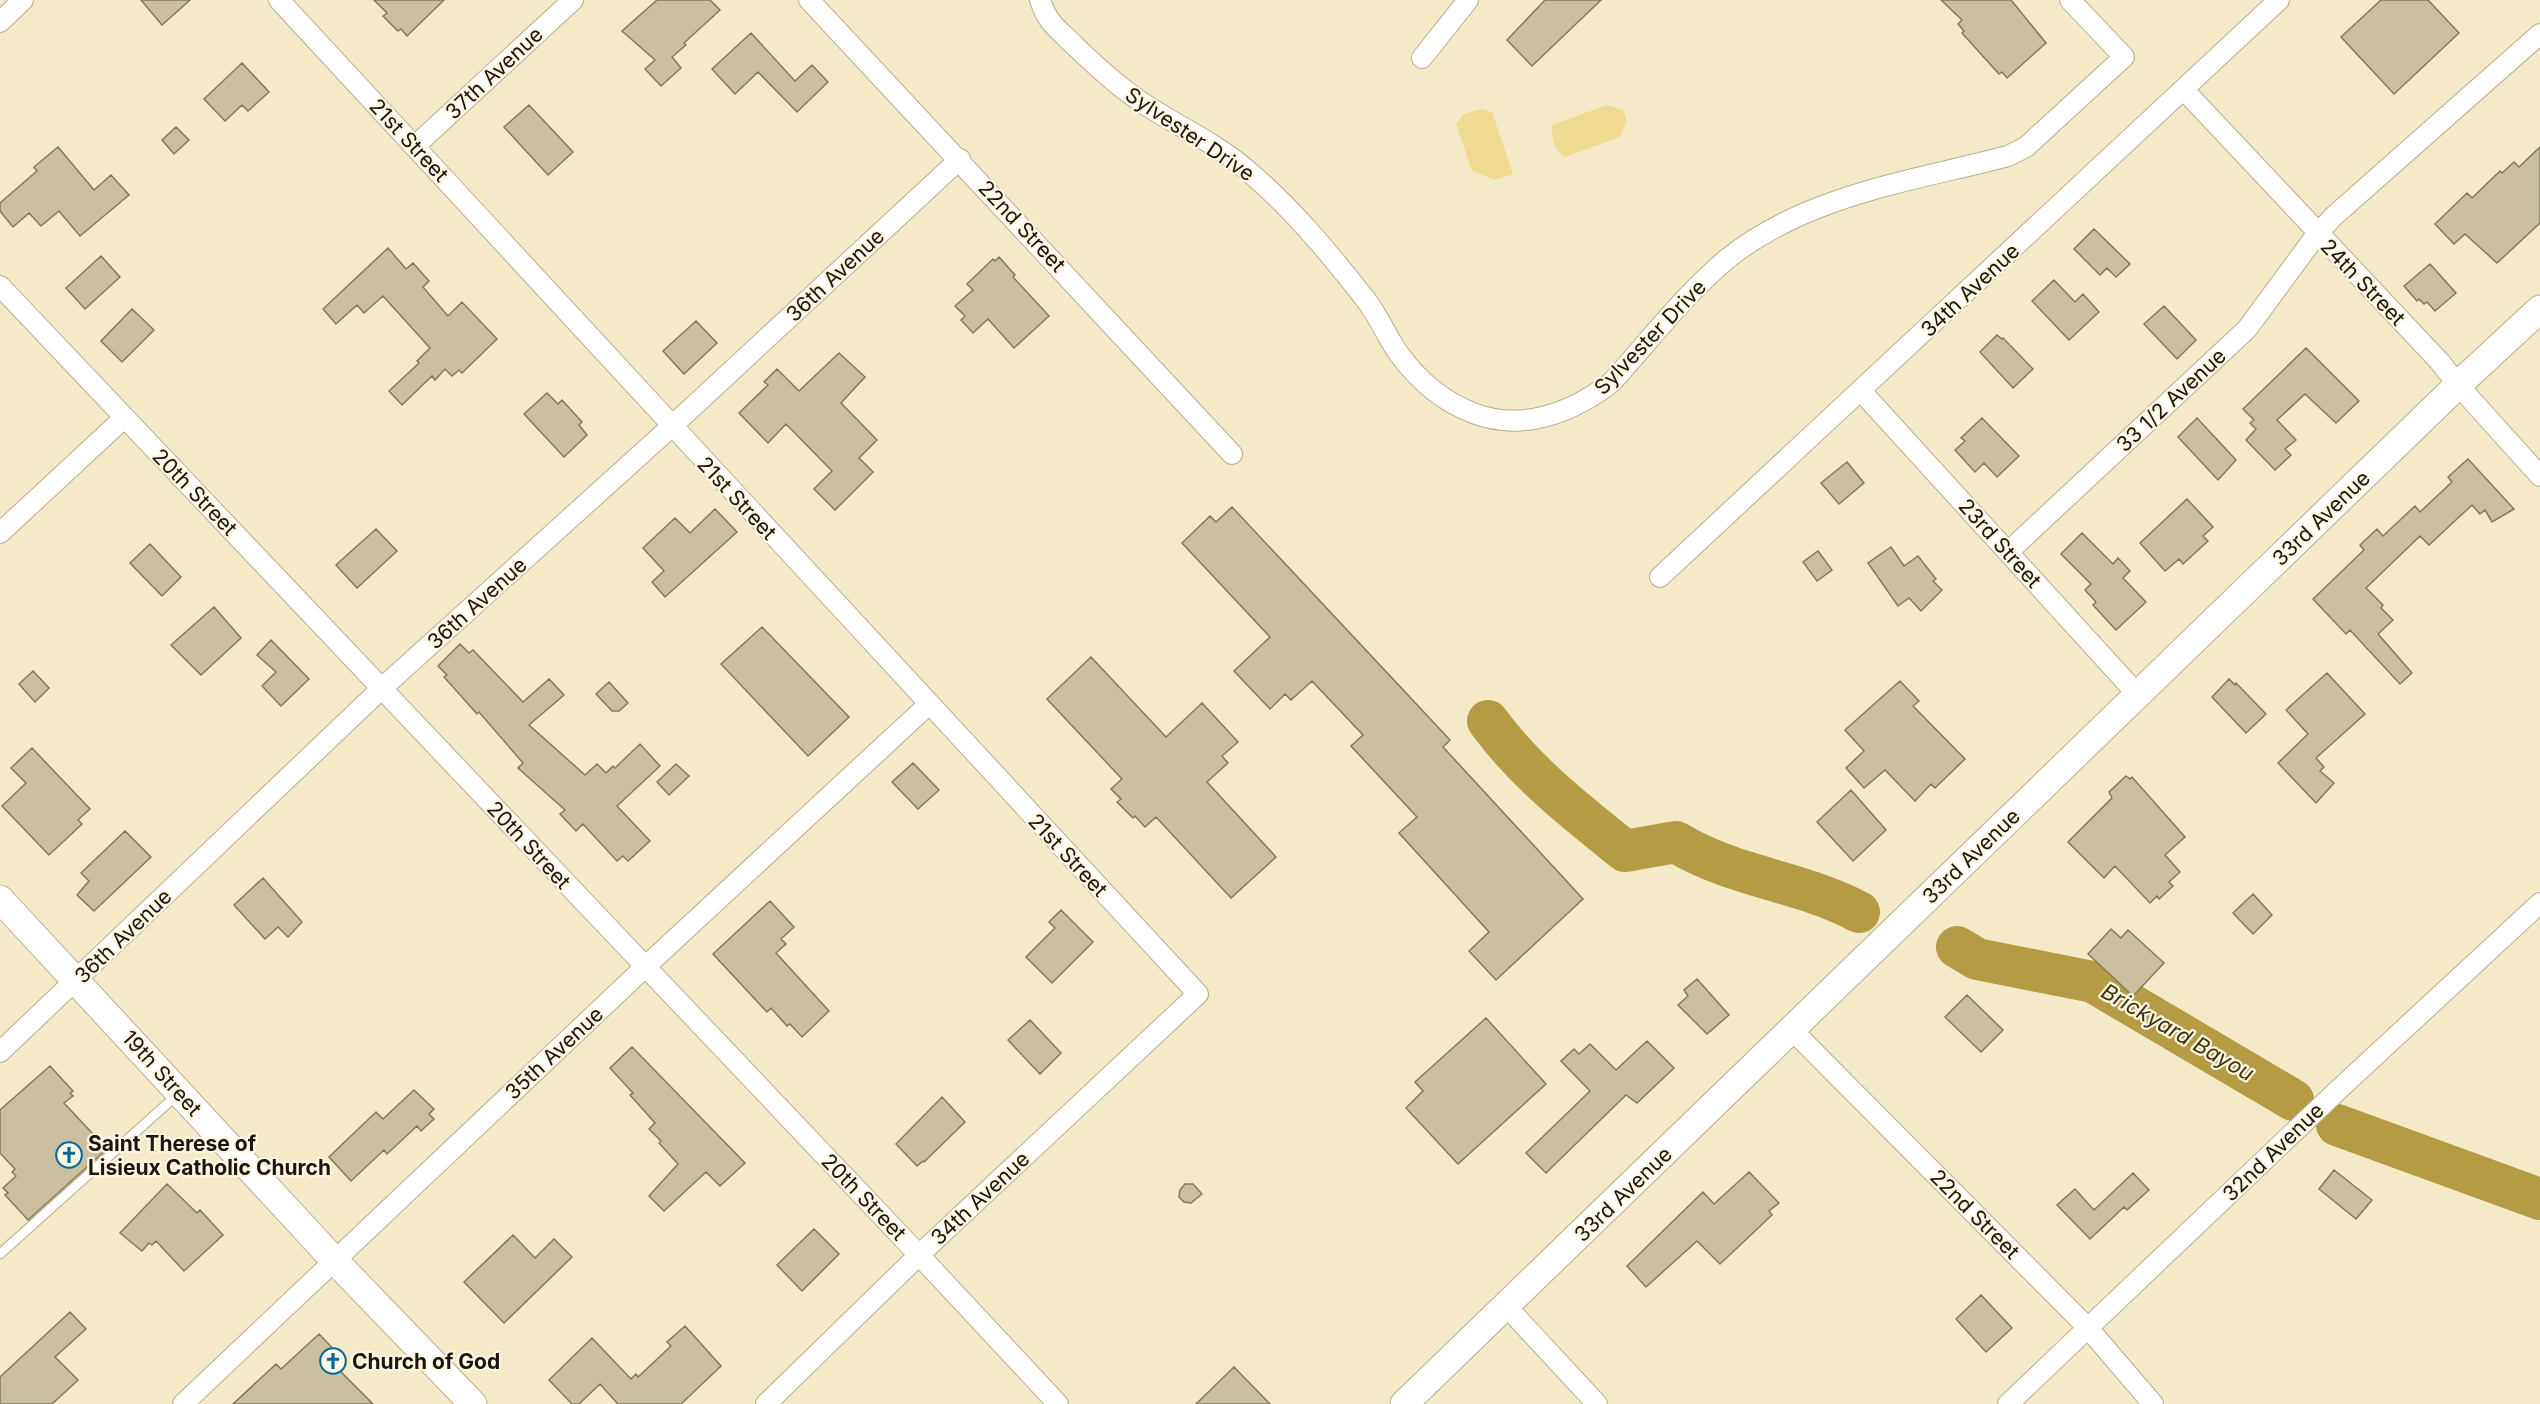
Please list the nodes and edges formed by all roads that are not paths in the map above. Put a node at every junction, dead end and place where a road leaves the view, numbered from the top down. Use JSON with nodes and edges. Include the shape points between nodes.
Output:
{"nodes":[{"id":1,"x":23,"y":0,"type":"edge"},
{"id":2,"x":279,"y":0,"type":"edge"},
{"id":3,"x":573,"y":0,"type":"edge"},
{"id":4,"x":809,"y":0,"type":"edge"},
{"id":5,"x":1040,"y":0,"type":"edge"},
{"id":6,"x":1468,"y":0,"type":"edge"},
{"id":7,"x":2070,"y":0,"type":"edge"},
{"id":8,"x":2279,"y":0,"type":"edge"},
{"id":9,"x":0,"y":22,"type":"edge"},
{"id":10,"x":2540,"y":34,"type":"edge"},
{"id":11,"x":1422,"y":58,"type":"dead end"},
{"id":12,"x":2184,"y":90,"type":"junction"},
{"id":13,"x":415,"y":146,"type":"junction"},
{"id":14,"x":960,"y":159,"type":"junction"},
{"id":15,"x":2318,"y":234,"type":"junction"},
{"id":16,"x":0,"y":286,"type":"edge"},
{"id":17,"x":2540,"y":309,"type":"edge"},
{"id":18,"x":2458,"y":385,"type":"junction"},
{"id":19,"x":1861,"y":391,"type":"junction"},
{"id":20,"x":124,"y":418,"type":"junction"},
{"id":21,"x":671,"y":427,"type":"junction"},
{"id":22,"x":1232,"y":454,"type":"dead end"},
{"id":23,"x":2540,"y":476,"type":"edge"},
{"id":24,"x":0,"y":533,"type":"edge"},
{"id":25,"x":2008,"y":552,"type":"junction"},
{"id":26,"x":1660,"y":577,"type":"dead end"},
{"id":27,"x":381,"y":689,"type":"junction"},
{"id":28,"x":2138,"y":694,"type":"junction"},
{"id":29,"x":928,"y":705,"type":"junction"},
{"id":30,"x":0,"y":899,"type":"edge"},
{"id":31,"x":2540,"y":903,"type":"edge"},
{"id":32,"x":645,"y":968,"type":"junction"},
{"id":33,"x":77,"y":980,"type":"junction"},
{"id":34,"x":1198,"y":994,"type":"joint"},
{"id":35,"x":1792,"y":1030,"type":"junction"},
{"id":36,"x":0,"y":1052,"type":"edge"},
{"id":37,"x":179,"y":1093,"type":"junction"},
{"id":38,"x":0,"y":1254,"type":"edge"},
{"id":39,"x":919,"y":1255,"type":"junction"},
{"id":40,"x":335,"y":1261,"type":"junction"},
{"id":41,"x":1507,"y":1307,"type":"junction"},
{"id":42,"x":2088,"y":1328,"type":"junction"},
{"id":43,"x":183,"y":1404,"type":"edge"},
{"id":44,"x":473,"y":1404,"type":"edge"},
{"id":45,"x":766,"y":1404,"type":"edge"},
{"id":46,"x":1058,"y":1404,"type":"edge"},
{"id":47,"x":1404,"y":1404,"type":"edge"},
{"id":48,"x":1597,"y":1404,"type":"edge"},
{"id":49,"x":2008,"y":1404,"type":"edge"},
{"id":50,"x":2153,"y":1404,"type":"edge"}],
"edges":[{"from":1,"to":9,"type":"street"},
{"from":2,"to":13,"type":"street","name":"21st Street"},
{"from":3,"to":13,"type":"street","name":"37th Avenue"},
{"from":4,"to":14,"type":"street","name":"22nd Street"},
{"from":5,"to":7,"type":"street","name":"Sylvester Drive","via":[[1046,19],[1109,79],[1206,140],[1246,169],[1286,206],[1345,273],[1372,308],[1399,354],[1424,383],[1473,413],[1500,420],[1549,417],[1595,396],[1700,284],[1728,259],[1786,221],[1825,205],[2008,156],[2026,147],[2124,57]]},
{"from":6,"to":11,"type":"street"},
{"from":8,"to":12,"type":"street","name":"34th Avenue"},
{"from":10,"to":15,"type":"street","name":"33 1/2 Avenue"},
{"from":12,"to":15,"type":"street","name":"24th Street"},
{"from":12,"to":19,"type":"street","name":"34th Avenue"},
{"from":13,"to":21,"type":"street","name":"21st Street"},
{"from":14,"to":21,"type":"street","name":"36th Avenue"},
{"from":14,"to":22,"type":"street","name":"22nd Street"},
{"from":15,"to":18,"type":"street","name":"24th Street"},
{"from":15,"to":25,"type":"street","name":"33 1/2 Avenue","via":[[2247,329]]},
{"from":16,"to":20,"type":"street","name":"20th Street"},
{"from":17,"to":18,"type":"street","name":"33rd Avenue"},
{"from":18,"to":23,"type":"street","name":"24th Street"},
{"from":18,"to":28,"type":"street","name":"33rd Avenue"},
{"from":19,"to":25,"type":"street","name":"23rd Street"},
{"from":19,"to":26,"type":"street","name":"34th Avenue"},
{"from":20,"to":24,"type":"street"},
{"from":20,"to":27,"type":"street","name":"20th Street"},
{"from":21,"to":27,"type":"street","name":"36th Avenue"},
{"from":21,"to":29,"type":"street","name":"21st Street"},
{"from":25,"to":28,"type":"street","name":"23rd Street"},
{"from":27,"to":32,"type":"street","name":"20th Street"},
{"from":27,"to":33,"type":"street","name":"36th Avenue"},
{"from":28,"to":35,"type":"street","name":"33rd Avenue"},
{"from":29,"to":32,"type":"street","name":"35th Avenue"},
{"from":29,"to":34,"type":"street","name":"21st Street"},
{"from":30,"to":33,"type":"street","name":"19th Street"},
{"from":31,"to":42,"type":"street","name":"32nd Avenue"},
{"from":32,"to":39,"type":"street","name":"20th Street"},
{"from":32,"to":40,"type":"street","name":"35th Avenue"},
{"from":33,"to":36,"type":"street","name":"36th Avenue"},
{"from":33,"to":37,"type":"street","name":"19th Street"},
{"from":34,"to":39,"type":"street","name":"34th Avenue"},
{"from":35,"to":41,"type":"street","name":"33rd Avenue"},
{"from":35,"to":42,"type":"street","name":"22nd Street"},
{"from":37,"to":38,"type":"lane"},
{"from":37,"to":40,"type":"street","name":"19th Street"},
{"from":39,"to":45,"type":"street","name":"34th Avenue"},
{"from":39,"to":46,"type":"street","name":"20th Street"},
{"from":40,"to":43,"type":"street","name":"35th Avenue"},
{"from":40,"to":44,"type":"street","name":"19th Street"},
{"from":41,"to":47,"type":"street","name":"33rd Avenue"},
{"from":41,"to":48,"type":"street"},
{"from":42,"to":49,"type":"street","name":"32nd Avenue"},
{"from":42,"to":50,"type":"street","name":"22nd Street"}]}
